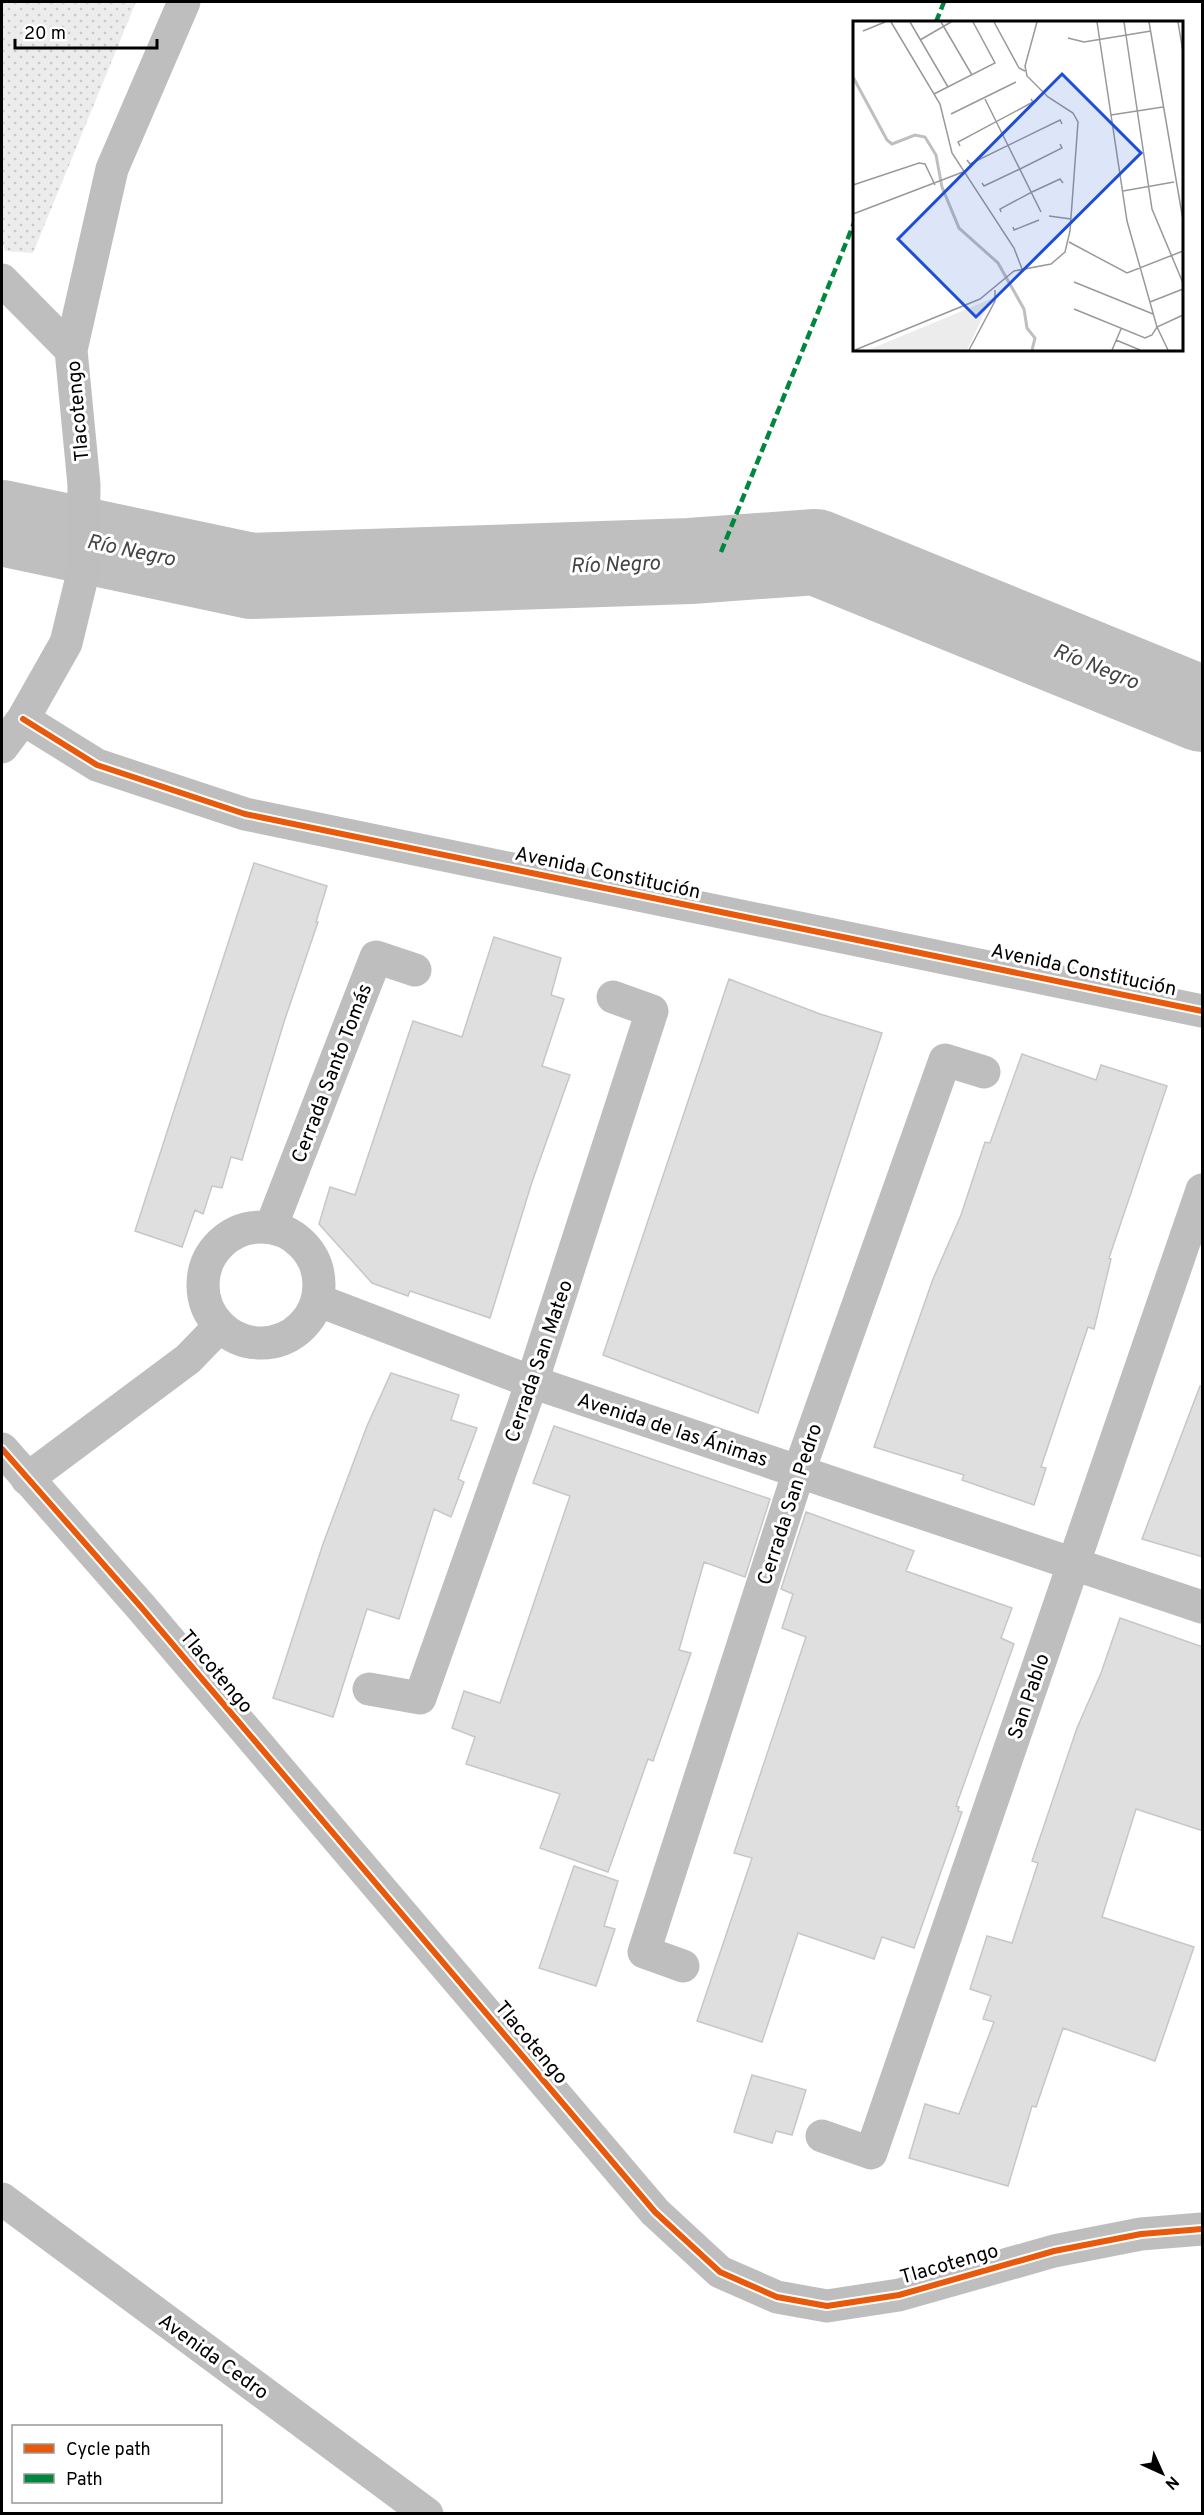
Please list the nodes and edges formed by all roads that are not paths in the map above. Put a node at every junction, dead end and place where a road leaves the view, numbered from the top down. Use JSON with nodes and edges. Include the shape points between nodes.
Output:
{"nodes":[{"id":1,"x":184,"y":2,"type":"edge"},
{"id":2,"x":2,"y":280,"type":"edge"},
{"id":3,"x":71,"y":350,"type":"junction"},
{"id":4,"x":23,"y":719,"type":"junction"},
{"id":5,"x":2,"y":747,"type":"edge"},
{"id":6,"x":415,"y":970,"type":"dead end"},
{"id":7,"x":613,"y":997,"type":"dead end"},
{"id":8,"x":1203,"y":1011,"type":"edge"},
{"id":9,"x":984,"y":1072,"type":"dead end"},
{"id":10,"x":1203,"y":1190,"type":"edge"},
{"id":11,"x":271,"y":1227,"type":"junction"},
{"id":12,"x":317,"y":1300,"type":"junction"},
{"id":13,"x":220,"y":1326,"type":"junction"},
{"id":14,"x":532,"y":1382,"type":"junction"},
{"id":15,"x":2,"y":1449,"type":"edge"},
{"id":16,"x":799,"y":1471,"type":"junction"},
{"id":17,"x":27,"y":1479,"type":"junction"},
{"id":18,"x":1073,"y":1565,"type":"junction"},
{"id":19,"x":1203,"y":1607,"type":"edge"},
{"id":20,"x":369,"y":1689,"type":"dead end"},
{"id":21,"x":682,"y":1966,"type":"dead end"},
{"id":22,"x":822,"y":2136,"type":"dead end"},
{"id":23,"x":2,"y":2199,"type":"edge"},
{"id":24,"x":1203,"y":2229,"type":"edge"},
{"id":25,"x":426,"y":2514,"type":"edge"}],
"edges":[{"from":1,"to":3,"type":"street","name":"Tlacotengo","via":[[112,169]]},
{"from":2,"to":3,"type":"street"},
{"from":3,"to":4,"type":"street","name":"Tlacotengo","via":[[84,485],[83,573],[66,643]]},
{"from":4,"to":5,"type":"street","name":"Tlacotengo"},
{"from":4,"to":8,"type":"street","name":"Avenida Constitución","via":[[97,765],[245,814]]},
{"from":6,"to":11,"type":"street","name":"Cerrada Santo Tomás","via":[[376,957]]},
{"from":7,"to":14,"type":"street","name":"Cerrada San Mateo","via":[[652,1011]]},
{"from":9,"to":16,"type":"street","name":"Cerrada San Pedro","via":[[945,1060]]},
{"from":10,"to":18,"type":"street","name":"San Pablo"},
{"from":11,"to":12,"type":"street","via":[[289,1233],[315,1261],[319,1280]]},
{"from":11,"to":13,"type":"street","via":[[235,1233],[209,1258],[204,1294]]},
{"from":12,"to":13,"type":"street","via":[[308,1318],[294,1332],[276,1341],[256,1343],[237,1338]]},
{"from":12,"to":14,"type":"street","name":"Avenida de las Ánimas"},
{"from":13,"to":17,"type":"street","via":[[188,1359]]},
{"from":14,"to":16,"type":"street","name":"Avenida de las Ánimas"},
{"from":14,"to":20,"type":"street","name":"Cerrada San Mateo","via":[[420,1698]]},
{"from":15,"to":17,"type":"street","name":"Tlacotengo"},
{"from":16,"to":18,"type":"street","name":"Avenida de las Ánimas"},
{"from":16,"to":21,"type":"street","name":"Cerrada San Pedro","via":[[644,1952]]},
{"from":17,"to":24,"type":"street","name":"Tlacotengo","via":[[141,1607],[655,2212],[720,2272],[777,2297],[827,2306],[899,2295],[1054,2251],[1142,2234]]},
{"from":18,"to":19,"type":"street","name":"Avenida de las Ánimas"},
{"from":18,"to":22,"type":"street","name":"San Pablo","via":[[871,2153]]},
{"from":23,"to":25,"type":"street","name":"Avenida Cedro"}]}
